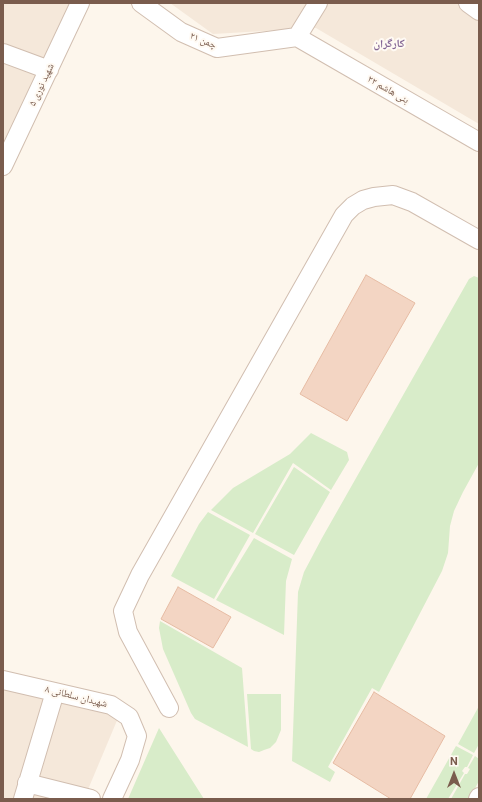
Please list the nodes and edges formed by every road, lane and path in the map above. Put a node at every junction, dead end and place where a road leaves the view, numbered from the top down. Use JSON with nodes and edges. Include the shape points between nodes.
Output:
{"nodes":[{"id":1,"x":80,"y":3,"type":"edge"},
{"id":2,"x":141,"y":3,"type":"edge"},
{"id":3,"x":318,"y":3,"type":"edge"},
{"id":4,"x":468,"y":3,"type":"edge"},
{"id":5,"x":479,"y":11,"type":"edge"},
{"id":6,"x":297,"y":37,"type":"junction"},
{"id":7,"x":3,"y":53,"type":"edge"},
{"id":8,"x":49,"y":70,"type":"junction"},
{"id":9,"x":10,"y":133,"type":"edge"},
{"id":10,"x":479,"y":142,"type":"edge"},
{"id":11,"x":3,"y":166,"type":"edge"},
{"id":12,"x":479,"y":240,"type":"edge"},
{"id":13,"x":3,"y":680,"type":"edge"},
{"id":14,"x":55,"y":692,"type":"junction"},
{"id":15,"x":169,"y":708,"type":"dead end"},
{"id":16,"x":25,"y":791,"type":"edge"},
{"id":17,"x":91,"y":799,"type":"edge"},
{"id":18,"x":112,"y":799,"type":"edge"}],
"edges":[{"from":1,"to":8,"type":"street","name":"شهید نوری ۵"},
{"from":2,"to":6,"type":"street","name":"چمن ۲۱","via":[[182,32],[217,48]]},
{"from":3,"to":6,"type":"street"},
{"from":4,"to":5,"type":"street"},
{"from":6,"to":10,"type":"street","name":"بنی هاشم ۲۲"},
{"from":7,"to":8,"type":"street"},
{"from":8,"to":9,"type":"street","name":"شهید نوری ۵"},
{"from":9,"to":11,"type":"street","name":"شهید نوری ۵"},
{"from":12,"to":15,"type":"street","via":[[412,202],[392,195],[363,200],[344,216],[140,575],[124,611],[128,632]]},
{"from":13,"to":14,"type":"street","name":"شهیدان سلطانی ۸"},
{"from":14,"to":16,"type":"street"},
{"from":14,"to":18,"type":"street","name":"شهیدان سلطانی ۸","via":[[111,705],[129,717],[137,736],[130,760]]},
{"from":16,"to":17,"type":"street"}]}
